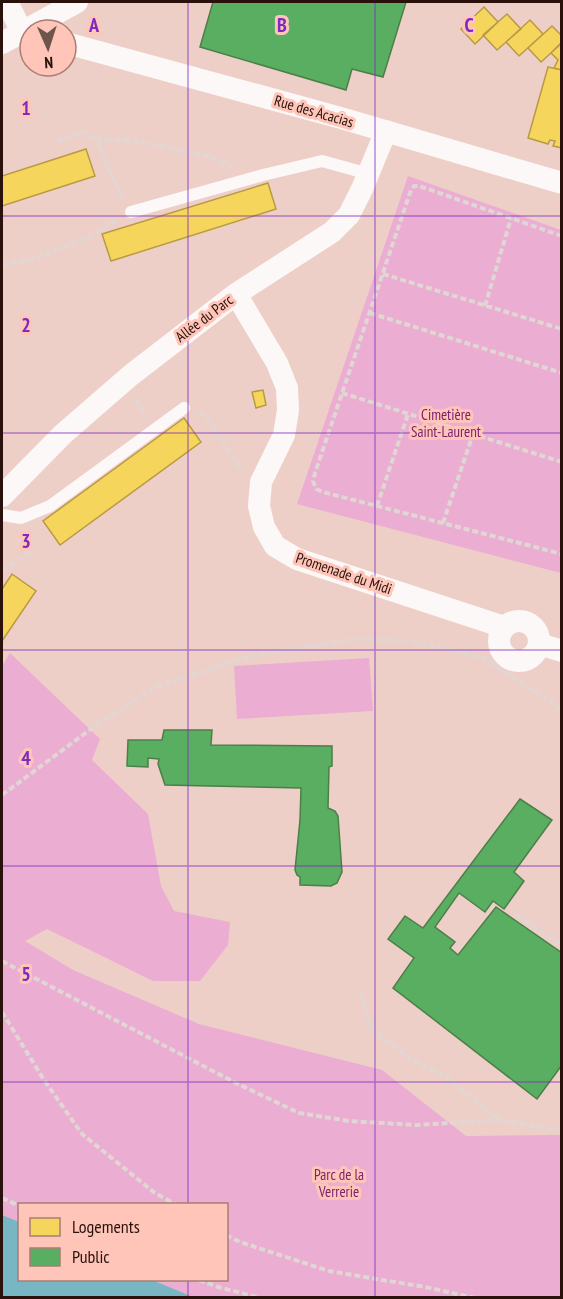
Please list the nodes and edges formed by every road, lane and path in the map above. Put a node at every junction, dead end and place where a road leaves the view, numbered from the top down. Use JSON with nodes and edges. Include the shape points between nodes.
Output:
{"nodes":[{"id":1,"x":7,"y":2,"type":"edge"},
{"id":2,"x":77,"y":2,"type":"edge"},
{"id":3,"x":51,"y":18,"type":"edge"},
{"id":4,"x":18,"y":20,"type":"edge"},
{"id":5,"x":18,"y":36,"type":"edge"},
{"id":6,"x":2,"y":43,"type":"edge"},
{"id":7,"x":78,"y":47,"type":"edge"},
{"id":8,"x":388,"y":126,"type":"junction"},
{"id":9,"x":97,"y":139,"type":"junction"},
{"id":10,"x":57,"y":142,"type":"dead end"},
{"id":11,"x":369,"y":174,"type":"junction"},
{"id":12,"x":255,"y":178,"type":"junction"},
{"id":13,"x":561,"y":183,"type":"edge"},
{"id":14,"x":131,"y":212,"type":"junction"},
{"id":15,"x":511,"y":218,"type":"junction"},
{"id":16,"x":561,"y":236,"type":"edge"},
{"id":17,"x":2,"y":266,"type":"edge"},
{"id":18,"x":382,"y":274,"type":"junction"},
{"id":19,"x":236,"y":294,"type":"junction"},
{"id":20,"x":485,"y":306,"type":"junction"},
{"id":21,"x":370,"y":313,"type":"junction"},
{"id":22,"x":561,"y":329,"type":"edge"},
{"id":23,"x":561,"y":373,"type":"edge"},
{"id":24,"x":121,"y":383,"type":"junction"},
{"id":25,"x":342,"y":393,"type":"junction"},
{"id":26,"x":184,"y":408,"type":"joint"},
{"id":27,"x":408,"y":414,"type":"junction"},
{"id":28,"x":156,"y":428,"type":"junction"},
{"id":29,"x":473,"y":434,"type":"junction"},
{"id":30,"x":561,"y":462,"type":"edge"},
{"id":31,"x":261,"y":482,"type":"junction"},
{"id":32,"x":2,"y":496,"type":"edge"},
{"id":33,"x":377,"y":506,"type":"junction"},
{"id":34,"x":2,"y":515,"type":"edge"},
{"id":35,"x":21,"y":518,"type":"junction"},
{"id":36,"x":443,"y":523,"type":"junction"},
{"id":37,"x":561,"y":554,"type":"edge"},
{"id":38,"x":2,"y":570,"type":"edge"},
{"id":39,"x":504,"y":627,"type":"junction"},
{"id":40,"x":539,"y":644,"type":"junction"},
{"id":41,"x":561,"y":651,"type":"edge"},
{"id":42,"x":561,"y":709,"type":"edge"},
{"id":43,"x":2,"y":795,"type":"edge"},
{"id":44,"x":518,"y":915,"type":"dead end"},
{"id":45,"x":561,"y":945,"type":"edge"},
{"id":46,"x":2,"y":961,"type":"edge"},
{"id":47,"x":361,"y":993,"type":"dead end"},
{"id":48,"x":2,"y":1012,"type":"edge"},
{"id":49,"x":499,"y":1120,"type":"junction"},
{"id":50,"x":561,"y":1128,"type":"edge"},
{"id":51,"x":2,"y":1198,"type":"edge"},
{"id":52,"x":173,"y":1203,"type":"edge"},
{"id":53,"x":18,"y":1205,"type":"edge"},
{"id":54,"x":228,"y":1235,"type":"edge"},
{"id":55,"x":201,"y":1281,"type":"edge"},
{"id":56,"x":261,"y":1298,"type":"edge"},
{"id":57,"x":475,"y":1298,"type":"edge"}],
"edges":[{"from":1,"to":4,"type":"street"},
{"from":2,"to":3,"type":"street"},
{"from":5,"to":6,"type":"street"},
{"from":7,"to":8,"type":"street","name":"Rue des Acacias"},
{"from":8,"to":11,"type":"street","name":"Allée du Parc"},
{"from":8,"to":13,"type":"street","name":"Rue des Acacias"},
{"from":9,"to":10,"type":"path","via":[[84,132]]},
{"from":9,"to":12,"type":"path","via":[[130,140],[208,156]]},
{"from":9,"to":14,"type":"path"},
{"from":11,"to":12,"type":"lane","via":[[322,161]]},
{"from":11,"to":19,"type":"street","name":"Allée du Parc","via":[[349,215],[332,232]]},
{"from":12,"to":14,"type":"lane"},
{"from":14,"to":17,"type":"path","via":[[89,237],[30,260]]},
{"from":15,"to":16,"type":"path"},
{"from":15,"to":18,"type":"path","via":[[414,186]]},
{"from":15,"to":20,"type":"path"},
{"from":18,"to":20,"type":"path"},
{"from":18,"to":21,"type":"path"},
{"from":19,"to":24,"type":"street","name":"Allée du Parc"},
{"from":19,"to":31,"type":"street","name":"Promenade du Midi","via":[[277,363],[287,388],[284,435]]},
{"from":20,"to":22,"type":"path"},
{"from":21,"to":23,"type":"path"},
{"from":21,"to":25,"type":"path"},
{"from":24,"to":28,"type":"path"},
{"from":24,"to":32,"type":"street","name":"Allée du Parc"},
{"from":25,"to":27,"type":"path"},
{"from":25,"to":33,"type":"path","via":[[314,485],[323,492]]},
{"from":26,"to":28,"type":"lane"},
{"from":26,"to":31,"type":"path","via":[[206,416],[245,474]]},
{"from":27,"to":29,"type":"path"},
{"from":27,"to":33,"type":"path"},
{"from":28,"to":35,"type":"lane","via":[[50,506]]},
{"from":29,"to":30,"type":"path"},
{"from":29,"to":36,"type":"path"},
{"from":31,"to":39,"type":"street","name":"Promenade du Midi","via":[[259,506],[264,527],[275,546],[290,555]]},
{"from":33,"to":36,"type":"path"},
{"from":34,"to":35,"type":"lane"},
{"from":35,"to":38,"type":"path","via":[[30,537],[29,553]]},
{"from":36,"to":37,"type":"path"},
{"from":39,"to":40,"type":"street","via":[[515,621],[528,623],[537,632]]},
{"from":39,"to":40,"type":"street","via":[[499,642],[509,658],[527,659]]},
{"from":40,"to":41,"type":"street"},
{"from":42,"to":43,"type":"path","via":[[483,658],[414,641],[356,639],[251,656],[155,687]]},
{"from":44,"to":45,"type":"path"},
{"from":46,"to":49,"type":"path","via":[[299,1113],[416,1125]]},
{"from":47,"to":49,"type":"path","via":[[370,1027],[408,1057],[448,1078]]},
{"from":48,"to":52,"type":"path","via":[[82,1134]]},
{"from":49,"to":50,"type":"path"},
{"from":51,"to":53,"type":"path"},
{"from":54,"to":57,"type":"path","via":[[329,1271]]},
{"from":55,"to":56,"type":"path"}]}
